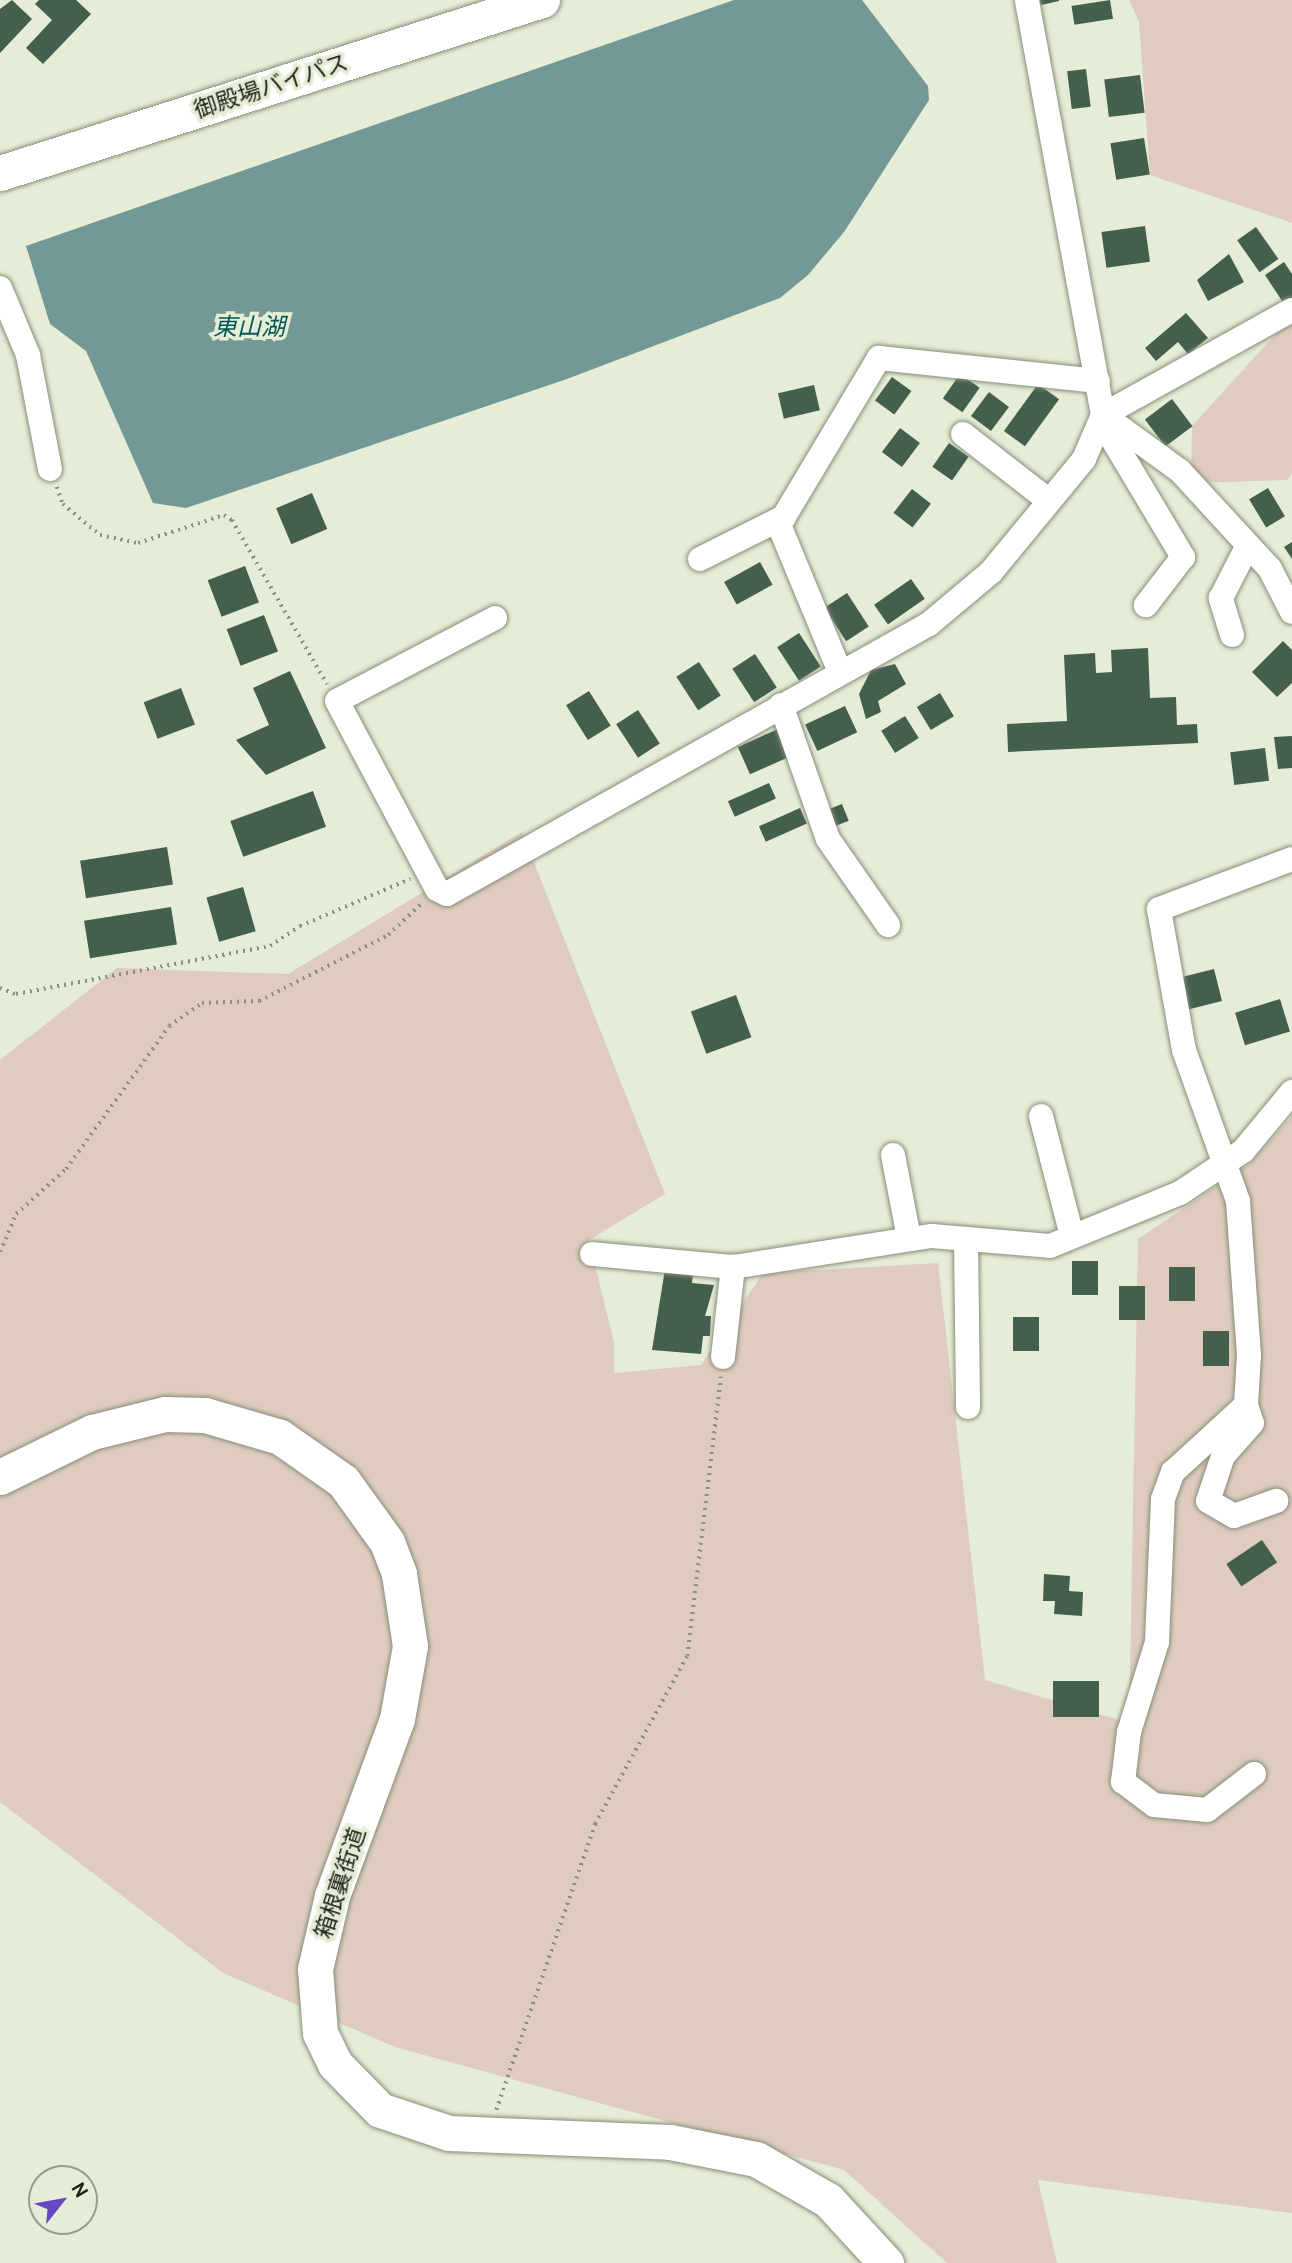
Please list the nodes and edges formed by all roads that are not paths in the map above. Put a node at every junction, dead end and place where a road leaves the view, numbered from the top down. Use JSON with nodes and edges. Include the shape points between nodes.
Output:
{"nodes":[{"id":1,"x":542,"y":0,"type":"edge"},
{"id":2,"x":1027,"y":0,"type":"edge"},
{"id":3,"x":0,"y":173,"type":"edge"},
{"id":4,"x":0,"y":288,"type":"edge"},
{"id":5,"x":1292,"y":310,"type":"edge"},
{"id":6,"x":1098,"y":381,"type":"junction"},
{"id":7,"x":1102,"y":417,"type":"junction"},
{"id":8,"x":963,"y":434,"type":"dead end"},
{"id":9,"x":50,"y":470,"type":"road end"},
{"id":10,"x":1049,"y":501,"type":"junction"},
{"id":11,"x":785,"y":517,"type":"junction"},
{"id":12,"x":1248,"y":545,"type":"junction"},
{"id":13,"x":700,"y":559,"type":"dead end"},
{"id":14,"x":1146,"y":605,"type":"dead end"},
{"id":15,"x":1292,"y":612,"type":"edge"},
{"id":16,"x":495,"y":618,"type":"dead end"},
{"id":17,"x":1232,"y":635,"type":"dead end"},
{"id":18,"x":840,"y":672,"type":"junction"},
{"id":19,"x":780,"y":705,"type":"junction"},
{"id":20,"x":1292,"y":859,"type":"edge"},
{"id":21,"x":888,"y":925,"type":"dead end"},
{"id":22,"x":1292,"y":1092,"type":"edge"},
{"id":23,"x":1041,"y":1116,"type":"dead end"},
{"id":24,"x":893,"y":1155,"type":"dead end"},
{"id":25,"x":1225,"y":1163,"type":"junction"},
{"id":26,"x":1072,"y":1237,"type":"junction"},
{"id":27,"x":909,"y":1238,"type":"junction"},
{"id":28,"x":966,"y":1239,"type":"junction"},
{"id":29,"x":592,"y":1254,"type":"dead end"},
{"id":30,"x":733,"y":1266,"type":"junction"},
{"id":31,"x":723,"y":1357,"type":"road end"},
{"id":32,"x":1246,"y":1405,"type":"junction"},
{"id":33,"x":968,"y":1407,"type":"dead end"},
{"id":34,"x":0,"y":1477,"type":"edge"},
{"id":35,"x":1276,"y":1501,"type":"dead end"},
{"id":36,"x":1254,"y":1774,"type":"dead end"},
{"id":37,"x":886,"y":2263,"type":"edge"}],
"edges":[{"from":1,"to":3,"type":"highway","name":"御殿場バイパス"},
{"from":2,"to":6,"type":"street"},
{"from":4,"to":9,"type":"street","via":[[28,355]]},
{"from":5,"to":7,"type":"street"},
{"from":6,"to":7,"type":"street"},
{"from":6,"to":11,"type":"street","via":[[879,358]]},
{"from":7,"to":10,"type":"street","via":[[1084,459]]},
{"from":7,"to":12,"type":"street","via":[[1180,471]]},
{"from":7,"to":14,"type":"street","via":[[1183,557]]},
{"from":8,"to":10,"type":"street"},
{"from":10,"to":18,"type":"street","via":[[990,572],[929,624]]},
{"from":11,"to":13,"type":"street"},
{"from":11,"to":18,"type":"street","via":[[779,525]]},
{"from":12,"to":15,"type":"street","via":[[1270,569]]},
{"from":12,"to":17,"type":"street","via":[[1221,598]]},
{"from":16,"to":19,"type":"street","via":[[337,701],[432,879],[447,894]]},
{"from":18,"to":19,"type":"street"},
{"from":19,"to":21,"type":"street","via":[[828,839]]},
{"from":20,"to":25,"type":"street","via":[[1159,909],[1184,1050]]},
{"from":22,"to":25,"type":"street"},
{"from":23,"to":26,"type":"street"},
{"from":24,"to":27,"type":"street"},
{"from":25,"to":26,"type":"street","via":[[1180,1193]]},
{"from":25,"to":32,"type":"street","via":[[1238,1202],[1249,1355]]},
{"from":26,"to":28,"type":"street","via":[[1049,1246]]},
{"from":27,"to":28,"type":"street"},
{"from":27,"to":30,"type":"street"},
{"from":28,"to":33,"type":"street"},
{"from":29,"to":30,"type":"street"},
{"from":30,"to":31,"type":"street"},
{"from":32,"to":35,"type":"street","via":[[1252,1423],[1223,1455],[1208,1502],[1234,1516]]},
{"from":32,"to":36,"type":"street","via":[[1173,1472],[1163,1499],[1157,1642],[1129,1732],[1123,1782],[1154,1805],[1206,1810]]},
{"from":34,"to":37,"type":"highway","name":"箱根裏街道","via":[[129,1419],[205,1415],[268,1433],[314,1455],[368,1510],[399,1574],[410,1646],[407,1682],[322,1933],[314,2002],[320,2033],[348,2081],[380,2110],[409,2124],[494,2139],[670,2142],[756,2159],[828,2200]]}]}
